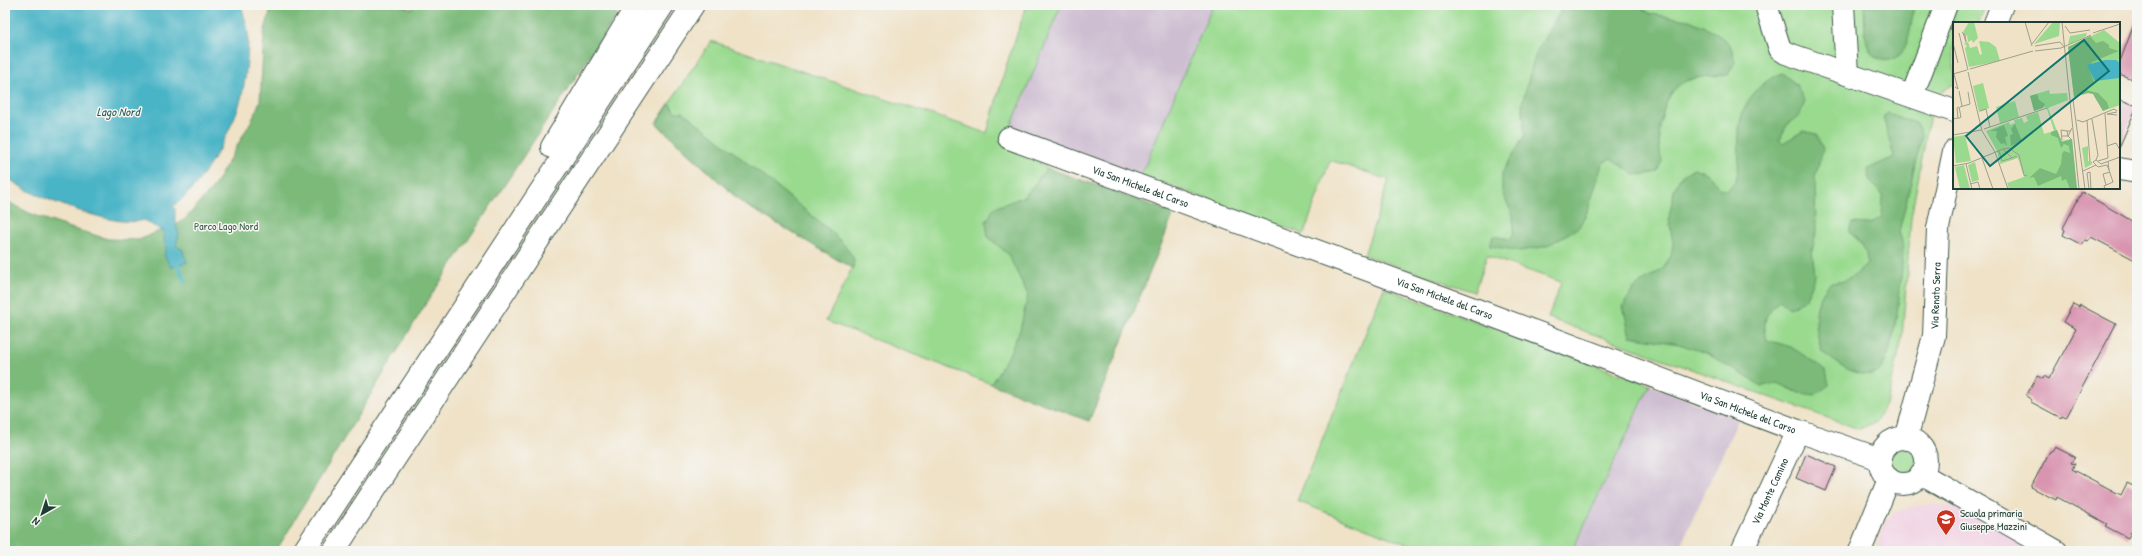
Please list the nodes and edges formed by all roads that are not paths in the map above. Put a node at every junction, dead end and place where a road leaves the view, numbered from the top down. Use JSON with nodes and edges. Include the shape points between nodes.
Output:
{"nodes":[{"id":1,"x":637,"y":5,"type":"edge"},
{"id":2,"x":663,"y":5,"type":"edge"},
{"id":3,"x":693,"y":5,"type":"edge"},
{"id":4,"x":1766,"y":5,"type":"edge"},
{"id":5,"x":1843,"y":5,"type":"edge"},
{"id":6,"x":1946,"y":5,"type":"edge"},
{"id":7,"x":2002,"y":5,"type":"edge"},
{"id":8,"x":1995,"y":22,"type":"edge"},
{"id":9,"x":1847,"y":74,"type":"junction"},
{"id":10,"x":1912,"y":96,"type":"junction"},
{"id":11,"x":1953,"y":111,"type":"edge"},
{"id":12,"x":1008,"y":138,"type":"dead end"},
{"id":13,"x":1953,"y":156,"type":"edge"},
{"id":14,"x":2120,"y":169,"type":"edge"},
{"id":15,"x":2137,"y":172,"type":"edge"},
{"id":16,"x":428,"y":362,"type":"junction"},
{"id":17,"x":1798,"y":431,"type":"junction"},
{"id":18,"x":1906,"y":439,"type":"junction"},
{"id":19,"x":1880,"y":458,"type":"junction"},
{"id":20,"x":1921,"y":474,"type":"junction"},
{"id":21,"x":1889,"y":479,"type":"junction"},
{"id":22,"x":304,"y":551,"type":"edge"},
{"id":23,"x":334,"y":551,"type":"edge"},
{"id":24,"x":1742,"y":551,"type":"edge"},
{"id":25,"x":1860,"y":551,"type":"edge"},
{"id":26,"x":2056,"y":551,"type":"edge"}],
"edges":[{"from":1,"to":16,"type":"main road","via":[[565,127],[433,332],[429,341]]},
{"from":2,"to":16,"type":"main road"},
{"from":3,"to":23,"type":"main road"},
{"from":4,"to":9,"type":"main road","via":[[1780,49]]},
{"from":5,"to":9,"type":"main road"},
{"from":6,"to":10,"type":"main road"},
{"from":7,"to":8,"type":"main road"},
{"from":9,"to":10,"type":"main road"},
{"from":10,"to":11,"type":"main road"},
{"from":12,"to":17,"type":"main road","name":"Via San Michele del Carso"},
{"from":13,"to":18,"type":"main road","name":"Via Renato Serra","via":[[1938,228],[1934,336]]},
{"from":14,"to":15,"type":"main road"},
{"from":16,"to":22,"type":"main road"},
{"from":17,"to":19,"type":"main road","name":"Via San Michele del Carso"},
{"from":17,"to":24,"type":"main road","name":"Via Monte Camino"},
{"from":18,"to":19,"type":"main road","via":[[1890,442],[1883,449]]},
{"from":18,"to":20,"type":"main road","via":[[1919,445],[1924,452],[1925,460]]},
{"from":19,"to":21,"type":"main road","via":[[1881,468]]},
{"from":20,"to":21,"type":"main road","via":[[1908,483],[1898,483]]},
{"from":20,"to":26,"type":"main road"},
{"from":21,"to":25,"type":"main road"}]}
